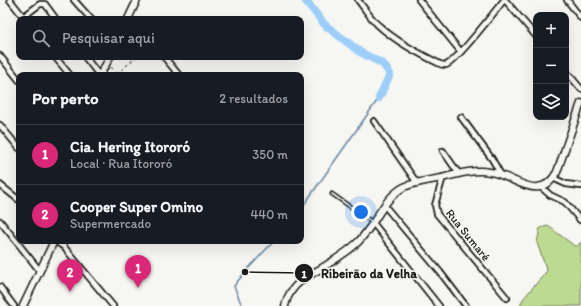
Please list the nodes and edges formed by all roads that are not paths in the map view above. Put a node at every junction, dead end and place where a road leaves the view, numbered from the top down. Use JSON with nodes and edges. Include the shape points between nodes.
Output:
{"nodes":[{"id":1,"x":10,"y":0,"type":"edge"},
{"id":2,"x":74,"y":0,"type":"edge"},
{"id":3,"x":137,"y":0,"type":"edge"},
{"id":4,"x":358,"y":0,"type":"edge"},
{"id":5,"x":419,"y":0,"type":"edge"},
{"id":6,"x":505,"y":0,"type":"edge"},
{"id":7,"x":567,"y":0,"type":"edge"},
{"id":8,"x":22,"y":16,"type":"edge"},
{"id":9,"x":26,"y":16,"type":"edge"},
{"id":10,"x":54,"y":16,"type":"edge"},
{"id":11,"x":88,"y":16,"type":"edge"},
{"id":12,"x":131,"y":16,"type":"edge"},
{"id":13,"x":581,"y":18,"type":"edge"},
{"id":14,"x":533,"y":33,"type":"edge"},
{"id":15,"x":461,"y":52,"type":"junction"},
{"id":16,"x":0,"y":56,"type":"edge"},
{"id":17,"x":58,"y":60,"type":"edge"},
{"id":18,"x":88,"y":60,"type":"edge"},
{"id":19,"x":108,"y":60,"type":"edge"},
{"id":20,"x":166,"y":60,"type":"edge"},
{"id":21,"x":68,"y":72,"type":"edge"},
{"id":22,"x":98,"y":72,"type":"edge"},
{"id":23,"x":102,"y":72,"type":"edge"},
{"id":24,"x":176,"y":72,"type":"edge"},
{"id":25,"x":569,"y":75,"type":"edge"},
{"id":26,"x":16,"y":76,"type":"edge"},
{"id":27,"x":581,"y":89,"type":"edge"},
{"id":28,"x":581,"y":103,"type":"edge"},
{"id":29,"x":461,"y":117,"type":"dead end"},
{"id":30,"x":374,"y":121,"type":"dead end"},
{"id":31,"x":0,"y":125,"type":"edge"},
{"id":32,"x":16,"y":144,"type":"edge"},
{"id":33,"x":443,"y":151,"type":"dead end"},
{"id":34,"x":459,"y":174,"type":"junction"},
{"id":35,"x":501,"y":175,"type":"junction"},
{"id":36,"x":443,"y":178,"type":"junction"},
{"id":37,"x":553,"y":178,"type":"junction"},
{"id":38,"x":417,"y":183,"type":"junction"},
{"id":39,"x":0,"y":185,"type":"edge"},
{"id":40,"x":540,"y":186,"type":"junction"},
{"id":41,"x":581,"y":186,"type":"edge"},
{"id":42,"x":332,"y":194,"type":"dead end"},
{"id":43,"x":16,"y":198,"type":"edge"},
{"id":44,"x":384,"y":205,"type":"junction"},
{"id":45,"x":580,"y":220,"type":"dead end"},
{"id":46,"x":0,"y":221,"type":"edge"},
{"id":47,"x":373,"y":223,"type":"junction"},
{"id":48,"x":16,"y":241,"type":"edge"},
{"id":49,"x":18,"y":244,"type":"edge"},
{"id":50,"x":54,"y":244,"type":"edge"},
{"id":51,"x":60,"y":244,"type":"edge"},
{"id":52,"x":40,"y":271,"type":"junction"},
{"id":53,"x":0,"y":287,"type":"edge"},
{"id":54,"x":507,"y":298,"type":"dead end"},
{"id":55,"x":14,"y":306,"type":"edge"},
{"id":56,"x":23,"y":306,"type":"edge"},
{"id":57,"x":113,"y":306,"type":"edge"},
{"id":58,"x":285,"y":306,"type":"edge"},
{"id":59,"x":439,"y":306,"type":"edge"},
{"id":60,"x":466,"y":306,"type":"edge"}],
"edges":[{"from":1,"to":8,"type":"street"},
{"from":2,"to":11,"type":"street"},
{"from":3,"to":12,"type":"main road"},
{"from":4,"to":15,"type":"street","via":[[377,24],[406,46],[440,64],[447,64]]},
{"from":5,"to":15,"type":"street"},
{"from":6,"to":14,"type":"street"},
{"from":6,"to":15,"type":"street"},
{"from":7,"to":13,"type":"street"},
{"from":9,"to":10,"type":"street","via":[[40,4],[45,4]]},
{"from":16,"to":26,"type":"street"},
{"from":17,"to":21,"type":"street"},
{"from":18,"to":22,"type":"street"},
{"from":19,"to":23,"type":"main road"},
{"from":20,"to":24,"type":"street"},
{"from":25,"to":27,"type":"street"},
{"from":28,"to":37,"type":"main road"},
{"from":29,"to":35,"type":"street"},
{"from":30,"to":38,"type":"street"},
{"from":31,"to":32,"type":"street"},
{"from":33,"to":34,"type":"street"},
{"from":34,"to":35,"type":"main road","via":[[483,171]]},
{"from":34,"to":36,"type":"main road"},
{"from":35,"to":40,"type":"main road","via":[[522,185]]},
{"from":36,"to":38,"type":"main road"},
{"from":36,"to":54,"type":"street","name":"Rua Sumaré","via":[[435,205],[437,214]]},
{"from":37,"to":40,"type":"main road"},
{"from":37,"to":41,"type":"street","via":[[566,184]]},
{"from":38,"to":44,"type":"main road","via":[[400,190]]},
{"from":39,"to":43,"type":"street"},
{"from":40,"to":45,"type":"street","via":[[550,195],[565,202]]},
{"from":42,"to":47,"type":"lane"},
{"from":44,"to":47,"type":"main road"},
{"from":44,"to":60,"type":"street"},
{"from":46,"to":48,"type":"street"},
{"from":47,"to":58,"type":"main road","via":[[357,243],[340,257],[296,284]]},
{"from":47,"to":59,"type":"street"},
{"from":49,"to":52,"type":"street"},
{"from":50,"to":52,"type":"main road"},
{"from":51,"to":57,"type":"street"},
{"from":52,"to":56,"type":"main road"},
{"from":53,"to":55,"type":"street"}]}
